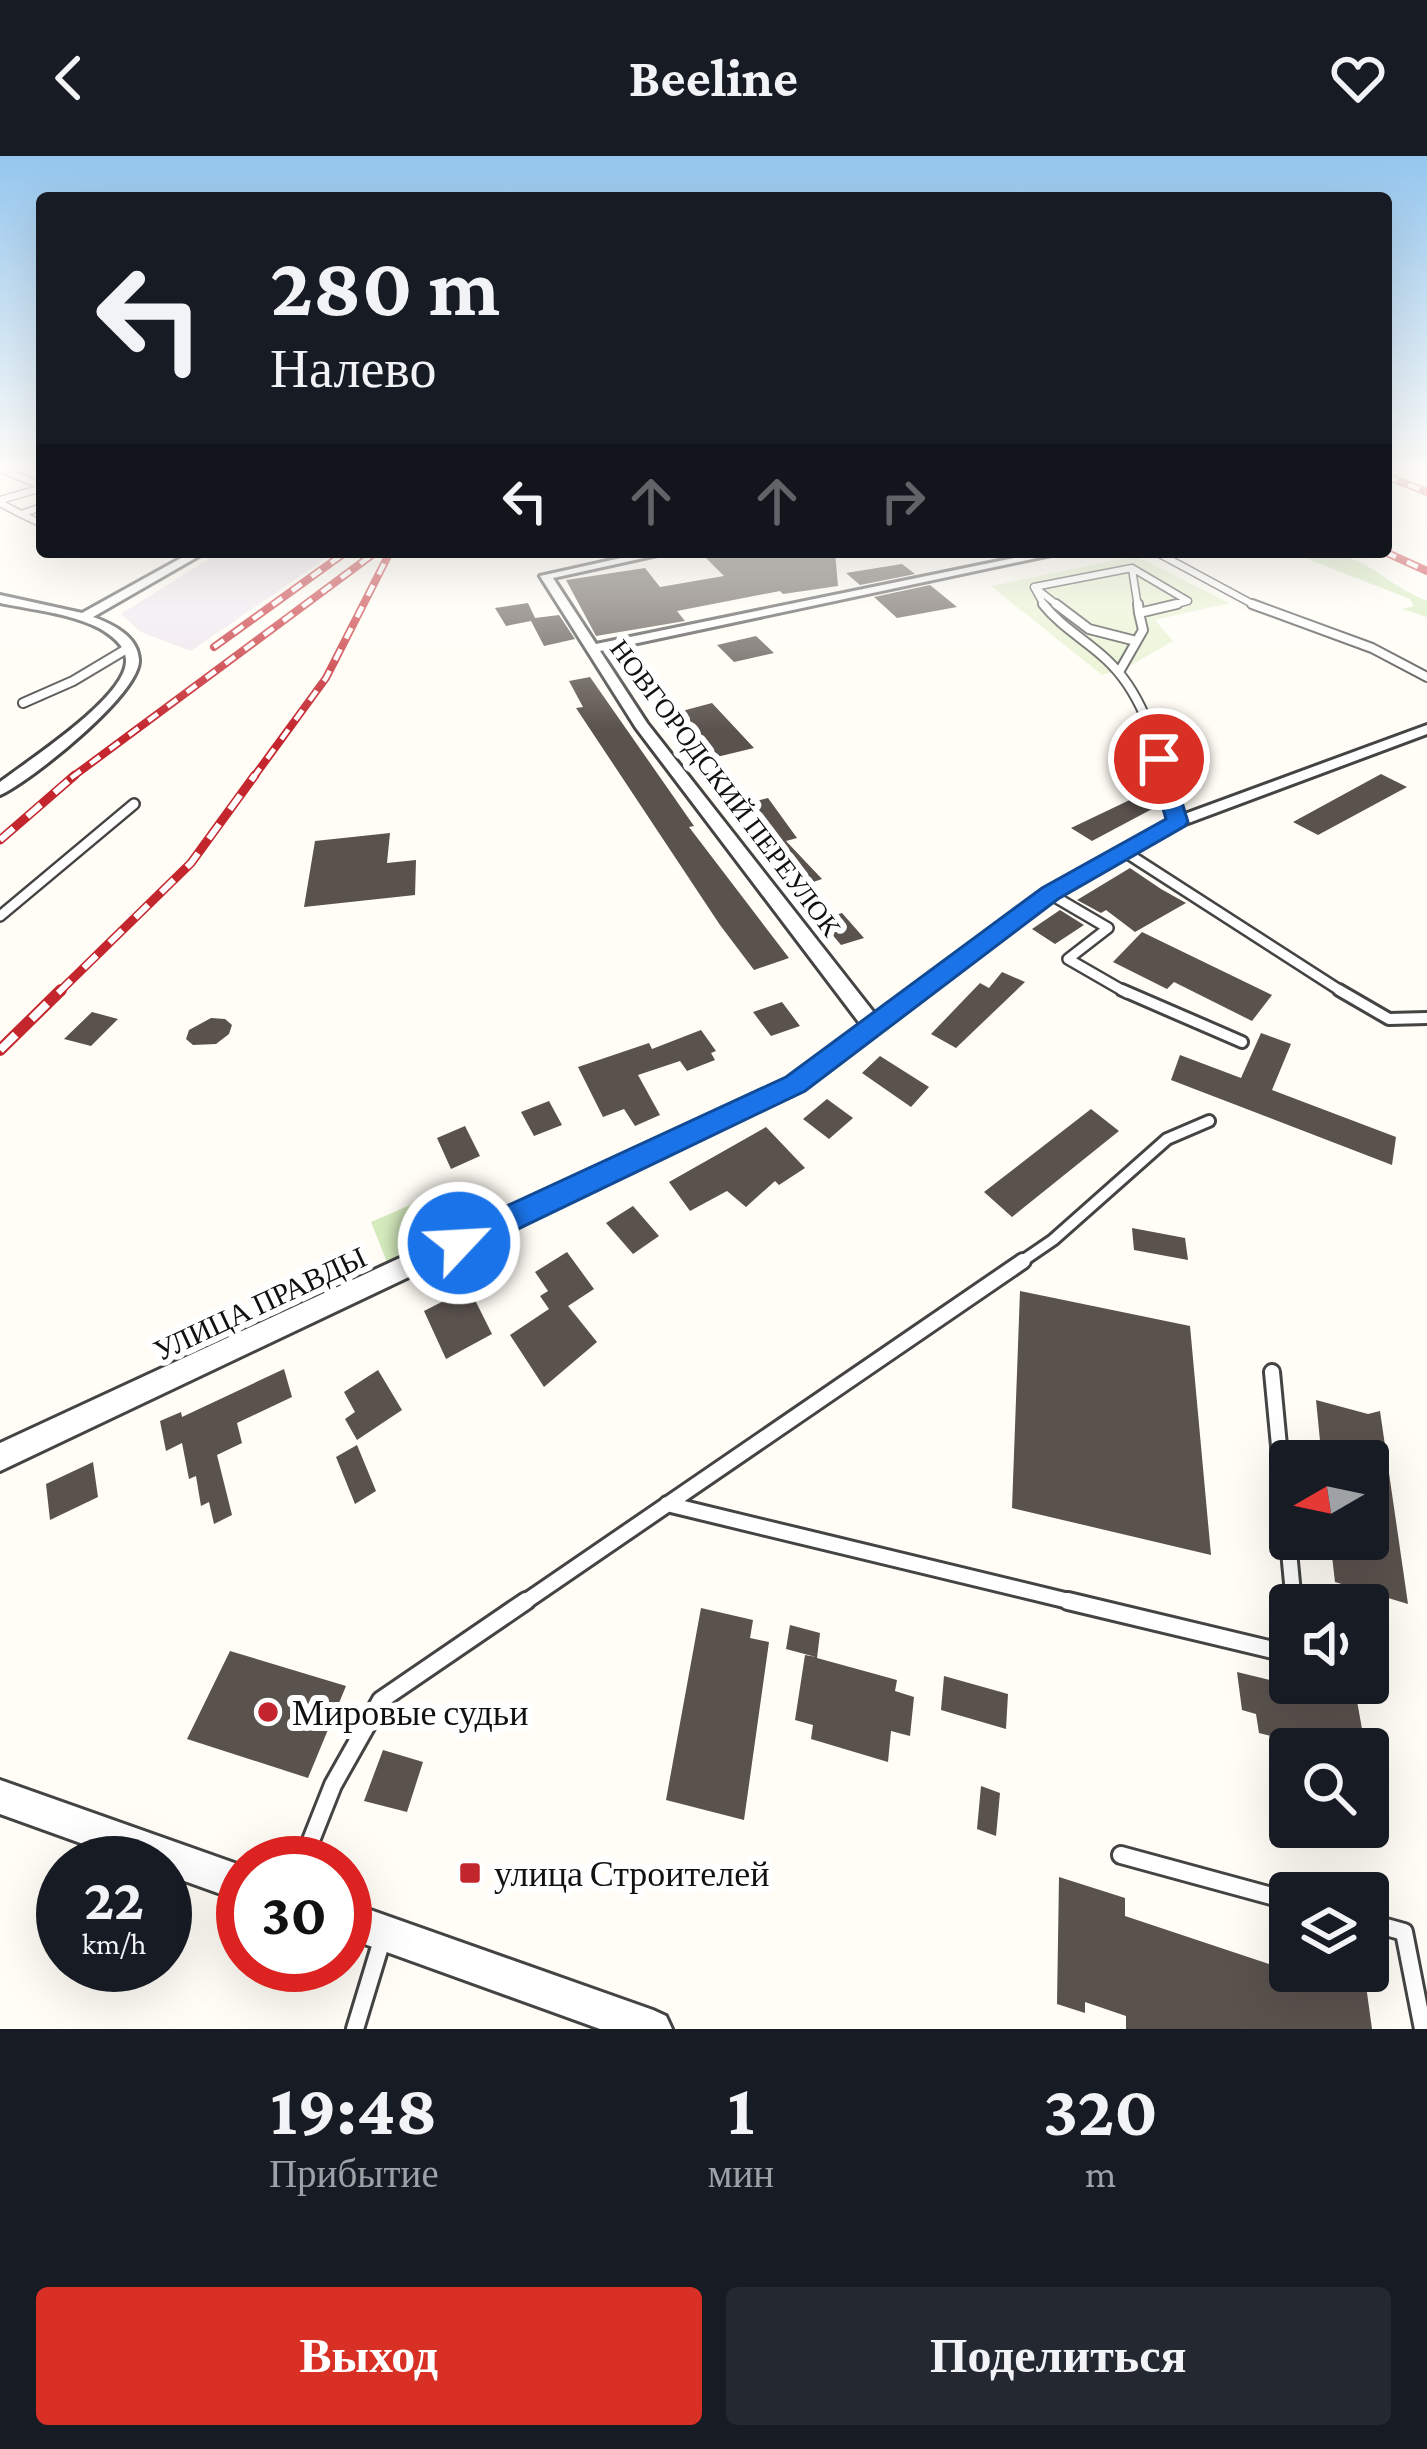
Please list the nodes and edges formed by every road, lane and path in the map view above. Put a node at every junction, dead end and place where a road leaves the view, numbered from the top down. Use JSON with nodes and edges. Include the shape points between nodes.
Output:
{"nodes":[{"id":1,"x":189,"y":558,"type":"edge"},
{"id":2,"x":636,"y":558,"type":"edge"},
{"id":3,"x":1030,"y":558,"type":"edge"},
{"id":4,"x":1167,"y":558,"type":"edge"},
{"id":5,"x":1132,"y":568,"type":"junction"},
{"id":6,"x":1034,"y":586,"type":"junction"},
{"id":7,"x":0,"y":598,"type":"edge"},
{"id":8,"x":1139,"y":613,"type":"junction"},
{"id":9,"x":82,"y":618,"type":"junction"},
{"id":10,"x":1136,"y":641,"type":"junction"},
{"id":11,"x":130,"y":647,"type":"junction"},
{"id":12,"x":592,"y":649,"type":"junction"},
{"id":13,"x":1119,"y":672,"type":"junction"},
{"id":14,"x":1427,"y":677,"type":"edge"},
{"id":15,"x":22,"y":703,"type":"dead end"},
{"id":16,"x":1427,"y":729,"type":"edge"},
{"id":17,"x":0,"y":790,"type":"edge"},
{"id":18,"x":134,"y":805,"type":"dead end"},
{"id":19,"x":1177,"y":822,"type":"junction"},
{"id":20,"x":1122,"y":850,"type":"junction"},
{"id":21,"x":1050,"y":893,"type":"junction"},
{"id":22,"x":0,"y":916,"type":"edge"},
{"id":23,"x":1427,"y":1018,"type":"edge"},
{"id":24,"x":871,"y":1023,"type":"junction"},
{"id":25,"x":1243,"y":1042,"type":"dead end"},
{"id":26,"x":1209,"y":1121,"type":"dead end"},
{"id":27,"x":1272,"y":1372,"type":"dead end"},
{"id":28,"x":0,"y":1457,"type":"edge"},
{"id":29,"x":667,"y":1504,"type":"junction"},
{"id":30,"x":1292,"y":1584,"type":"edge"},
{"id":31,"x":1269,"y":1649,"type":"edge"},
{"id":32,"x":0,"y":1797,"type":"edge"},
{"id":33,"x":313,"y":1836,"type":"edge"},
{"id":34,"x":1121,"y":1856,"type":"dead end"},
{"id":35,"x":216,"y":1874,"type":"edge"},
{"id":36,"x":1269,"y":1895,"type":"edge"},
{"id":37,"x":372,"y":1928,"type":"edge"},
{"id":38,"x":1389,"y":1928,"type":"edge"},
{"id":39,"x":385,"y":1932,"type":"junction"},
{"id":40,"x":355,"y":2029,"type":"edge"},
{"id":41,"x":653,"y":2029,"type":"edge"},
{"id":42,"x":1423,"y":2029,"type":"edge"}],
"edges":[{"from":1,"to":9,"type":"street"},
{"from":2,"to":12,"type":"street","name":"НОВГОРОДСКИЙ ПЕРЕУЛОК","via":[[546,577]]},
{"from":3,"to":12,"type":"street"},
{"from":4,"to":14,"type":"lane","via":[[1268,613],[1372,648]]},
{"from":5,"to":6,"type":"lane"},
{"from":5,"to":8,"type":"lane"},
{"from":5,"to":8,"type":"lane","via":[[1188,601]]},
{"from":6,"to":10,"type":"lane","via":[[1089,629]]},
{"from":6,"to":13,"type":"lane","via":[[1041,607]]},
{"from":7,"to":9,"type":"street"},
{"from":8,"to":10,"type":"lane"},
{"from":9,"to":11,"type":"street"},
{"from":10,"to":13,"type":"lane"},
{"from":11,"to":15,"type":"lane"},
{"from":11,"to":17,"type":"street","via":[[121,692]]},
{"from":12,"to":24,"type":"street","name":"НОВГОРОДСКИЙ ПЕРЕУЛОК","via":[[641,725]]},
{"from":13,"to":19,"type":"lane","via":[[1150,728]]},
{"from":16,"to":19,"type":"street","name":"УЛИЦА ПРАВДЫ"},
{"from":18,"to":22,"type":"lane"},
{"from":19,"to":20,"type":"street","name":"УЛИЦА ПРАВДЫ"},
{"from":20,"to":21,"type":"street","name":"УЛИЦА ПРАВДЫ"},
{"from":20,"to":23,"type":"lane","via":[[1359,1003],[1389,1019]]},
{"from":21,"to":24,"type":"street","name":"УЛИЦА ПРАВДЫ"},
{"from":21,"to":25,"type":"lane","via":[[1108,928],[1068,958],[1132,996]]},
{"from":24,"to":28,"type":"street","name":"УЛИЦА ПРАВДЫ","via":[[796,1084]]},
{"from":26,"to":29,"type":"lane","via":[[1167,1139],[1053,1240]]},
{"from":27,"to":30,"type":"lane"},
{"from":29,"to":31,"type":"lane"},
{"from":29,"to":33,"type":"lane","via":[[381,1700]]},
{"from":32,"to":35,"type":"street"},
{"from":34,"to":36,"type":"lane"},
{"from":37,"to":39,"type":"street"},
{"from":38,"to":42,"type":"lane","via":[[1404,1932]]},
{"from":39,"to":40,"type":"lane"},
{"from":39,"to":41,"type":"street"}]}
